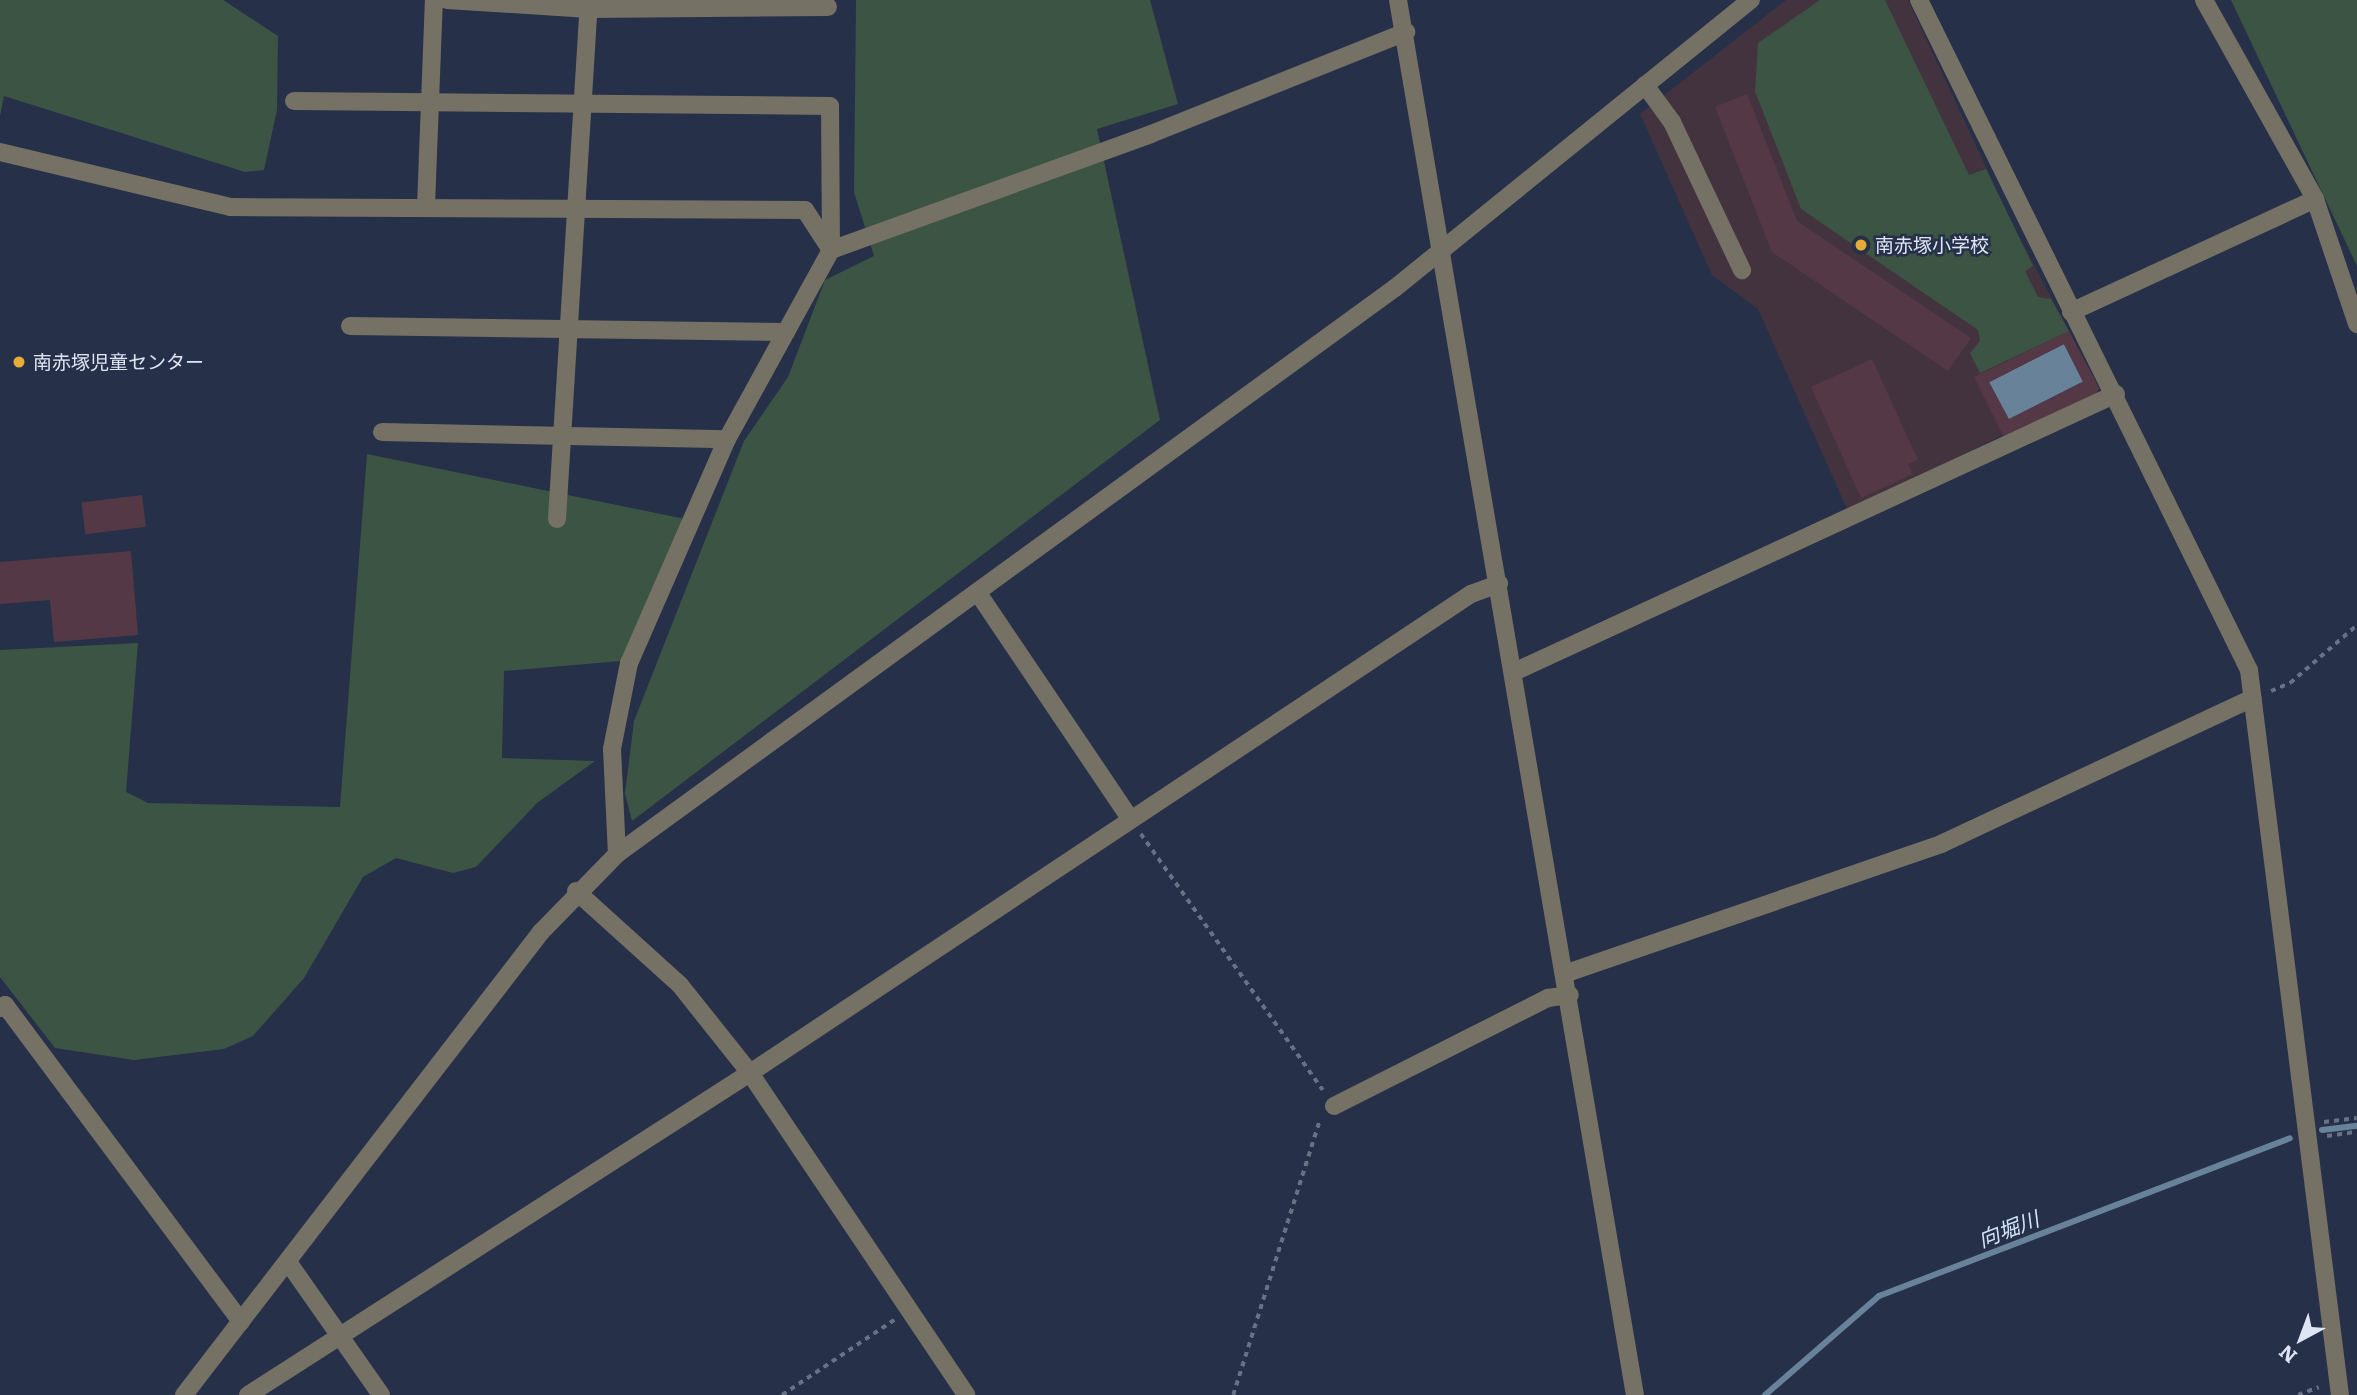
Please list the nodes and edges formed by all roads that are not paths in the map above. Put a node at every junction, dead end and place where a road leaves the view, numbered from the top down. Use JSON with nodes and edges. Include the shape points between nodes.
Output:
{"nodes":[{"id":1,"x":434,"y":0,"type":"edge"},
{"id":2,"x":447,"y":0,"type":"edge"},
{"id":3,"x":1398,"y":0,"type":"edge"},
{"id":4,"x":1751,"y":0,"type":"edge"},
{"id":5,"x":1919,"y":0,"type":"edge"},
{"id":6,"x":2204,"y":0,"type":"edge"},
{"id":7,"x":589,"y":4,"type":"edge"},
{"id":8,"x":828,"y":7,"type":"dead end"},
{"id":9,"x":1406,"y":32,"type":"junction"},
{"id":10,"x":1645,"y":85,"type":"junction"},
{"id":11,"x":294,"y":101,"type":"dead end"},
{"id":12,"x":430,"y":102,"type":"junction"},
{"id":13,"x":583,"y":103,"type":"junction"},
{"id":14,"x":0,"y":152,"type":"edge"},
{"id":15,"x":2315,"y":200,"type":"junction"},
{"id":16,"x":426,"y":206,"type":"junction"},
{"id":17,"x":576,"y":207,"type":"junction"},
{"id":18,"x":831,"y":250,"type":"junction"},
{"id":19,"x":1441,"y":250,"type":"junction"},
{"id":20,"x":1742,"y":270,"type":"dead end"},
{"id":21,"x":2071,"y":312,"type":"junction"},
{"id":22,"x":2357,"y":324,"type":"edge"},
{"id":23,"x":350,"y":326,"type":"dead end"},
{"id":24,"x":569,"y":329,"type":"junction"},
{"id":25,"x":786,"y":332,"type":"junction"},
{"id":26,"x":2116,"y":394,"type":"junction"},
{"id":27,"x":382,"y":432,"type":"dead end"},
{"id":28,"x":562,"y":434,"type":"junction"},
{"id":29,"x":727,"y":439,"type":"junction"},
{"id":30,"x":557,"y":519,"type":"dead end"},
{"id":31,"x":1500,"y":584,"type":"junction"},
{"id":32,"x":980,"y":596,"type":"junction"},
{"id":33,"x":1514,"y":672,"type":"junction"},
{"id":34,"x":2252,"y":698,"type":"junction"},
{"id":35,"x":1130,"y":818,"type":"junction"},
{"id":36,"x":617,"y":854,"type":"junction"},
{"id":37,"x":576,"y":891,"type":"junction"},
{"id":38,"x":1567,"y":973,"type":"junction"},
{"id":39,"x":1570,"y":995,"type":"junction"},
{"id":40,"x":0,"y":1008,"type":"edge"},
{"id":41,"x":750,"y":1073,"type":"junction"},
{"id":42,"x":1334,"y":1106,"type":"road end"},
{"id":43,"x":288,"y":1262,"type":"junction"},
{"id":44,"x":241,"y":1322,"type":"junction"},
{"id":45,"x":344,"y":1338,"type":"junction"},
{"id":46,"x":184,"y":1395,"type":"edge"},
{"id":47,"x":248,"y":1395,"type":"edge"},
{"id":48,"x":381,"y":1395,"type":"edge"},
{"id":49,"x":966,"y":1395,"type":"edge"},
{"id":50,"x":1635,"y":1395,"type":"edge"},
{"id":51,"x":2340,"y":1395,"type":"edge"}],
"edges":[{"from":1,"to":12,"type":"street"},
{"from":2,"to":7,"type":"street"},
{"from":3,"to":9,"type":"street"},
{"from":4,"to":10,"type":"street"},
{"from":5,"to":21,"type":"street"},
{"from":6,"to":15,"type":"street"},
{"from":7,"to":8,"type":"street"},
{"from":7,"to":13,"type":"street"},
{"from":9,"to":18,"type":"street","via":[[1151,134]]},
{"from":9,"to":19,"type":"street"},
{"from":10,"to":19,"type":"street"},
{"from":10,"to":20,"type":"street","via":[[1672,122]]},
{"from":11,"to":12,"type":"street"},
{"from":12,"to":13,"type":"street"},
{"from":12,"to":16,"type":"street"},
{"from":13,"to":17,"type":"street"},
{"from":13,"to":18,"type":"street","via":[[830,106]]},
{"from":14,"to":16,"type":"street","via":[[230,207]]},
{"from":15,"to":21,"type":"street"},
{"from":15,"to":22,"type":"street"},
{"from":16,"to":17,"type":"street"},
{"from":17,"to":18,"type":"street","via":[[805,210]]},
{"from":17,"to":24,"type":"street"},
{"from":18,"to":25,"type":"street"},
{"from":19,"to":31,"type":"street"},
{"from":19,"to":32,"type":"street"},
{"from":21,"to":26,"type":"street"},
{"from":23,"to":24,"type":"street"},
{"from":24,"to":25,"type":"street"},
{"from":24,"to":28,"type":"street"},
{"from":25,"to":29,"type":"street"},
{"from":26,"to":33,"type":"street"},
{"from":26,"to":34,"type":"street","via":[[2237,637]]},
{"from":27,"to":28,"type":"street"},
{"from":28,"to":29,"type":"street"},
{"from":28,"to":30,"type":"street"},
{"from":29,"to":36,"type":"street","via":[[629,663],[612,749]]},
{"from":31,"to":33,"type":"street"},
{"from":31,"to":35,"type":"street","via":[[1471,594]]},
{"from":32,"to":35,"type":"street"},
{"from":32,"to":36,"type":"street"},
{"from":33,"to":38,"type":"street"},
{"from":34,"to":38,"type":"street","via":[[1941,844]]},
{"from":34,"to":51,"type":"street"},
{"from":35,"to":41,"type":"street"},
{"from":36,"to":37,"type":"street"},
{"from":37,"to":41,"type":"street","via":[[680,985]]},
{"from":37,"to":43,"type":"street"},
{"from":38,"to":39,"type":"street"},
{"from":39,"to":42,"type":"street","via":[[1548,998]]},
{"from":39,"to":50,"type":"street"},
{"from":40,"to":44,"type":"street","via":[[5,1005]]},
{"from":41,"to":45,"type":"street"},
{"from":41,"to":49,"type":"street"},
{"from":43,"to":44,"type":"street"},
{"from":43,"to":45,"type":"street"},
{"from":44,"to":46,"type":"street"},
{"from":45,"to":47,"type":"street"},
{"from":45,"to":48,"type":"street"}]}
